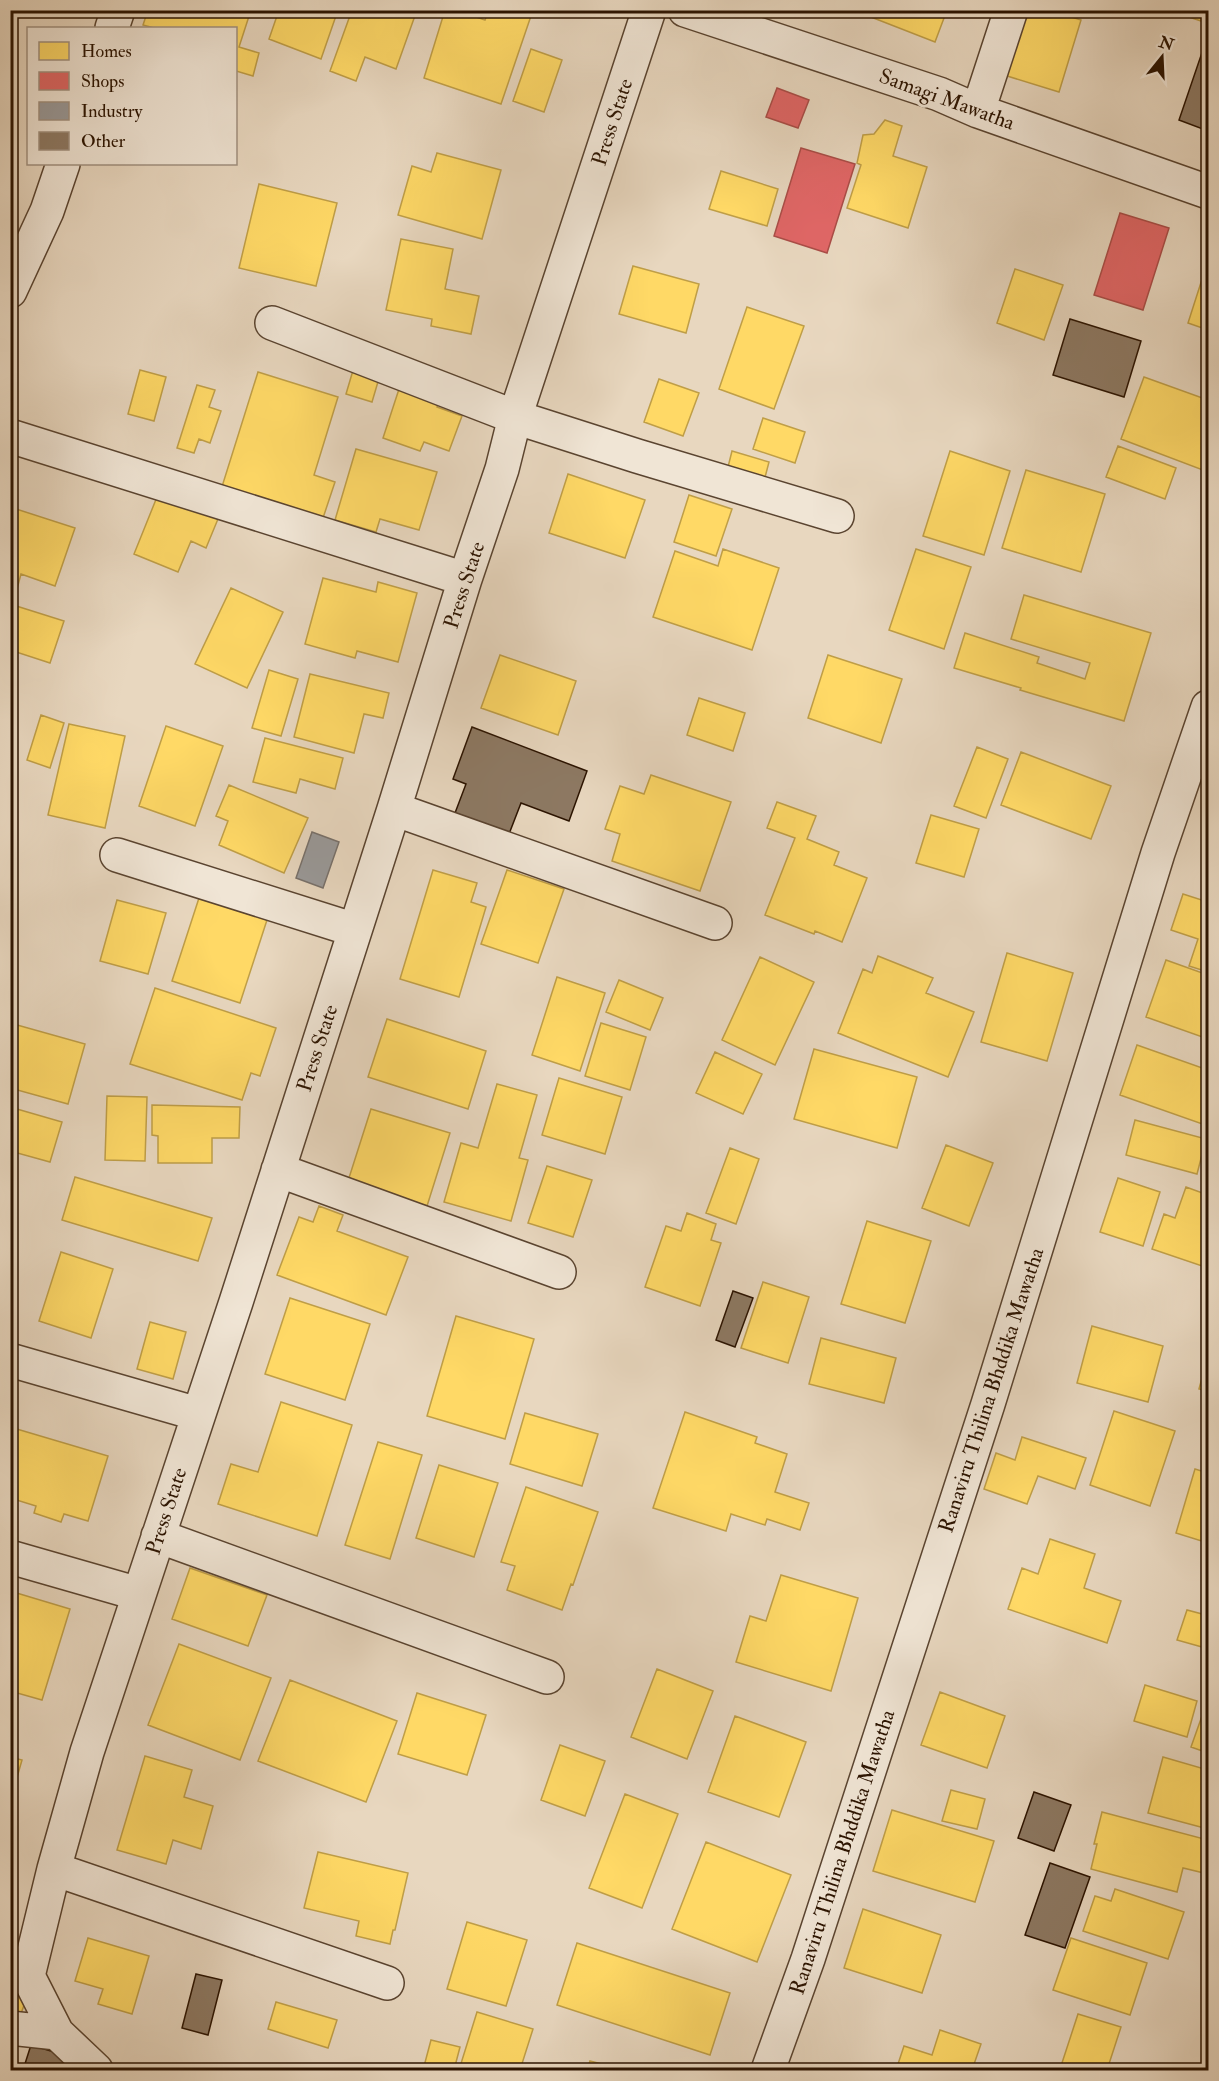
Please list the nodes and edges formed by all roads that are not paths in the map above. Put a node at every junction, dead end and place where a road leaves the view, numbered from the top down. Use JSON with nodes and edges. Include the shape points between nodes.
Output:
{"nodes":[{"id":1,"x":118,"y":10,"type":"edge"},
{"id":2,"x":649,"y":10,"type":"edge"},
{"id":3,"x":685,"y":10,"type":"edge"},
{"id":4,"x":1011,"y":10,"type":"edge"},
{"id":5,"x":112,"y":27,"type":"edge"},
{"id":6,"x":978,"y":111,"type":"junction"},
{"id":7,"x":63,"y":165,"type":"edge"},
{"id":8,"x":1209,"y":192,"type":"edge"},
{"id":9,"x":10,"y":291,"type":"edge"},
{"id":10,"x":272,"y":323,"type":"dead end"},
{"id":11,"x":515,"y":417,"type":"junction"},
{"id":12,"x":10,"y":436,"type":"edge"},
{"id":13,"x":837,"y":516,"type":"dead end"},
{"id":14,"x":465,"y":579,"type":"junction"},
{"id":15,"x":1209,"y":707,"type":"edge"},
{"id":16,"x":394,"y":809,"type":"junction"},
{"id":17,"x":117,"y":855,"type":"dead end"},
{"id":18,"x":715,"y":923,"type":"dead end"},
{"id":19,"x":355,"y":930,"type":"junction"},
{"id":20,"x":278,"y":1170,"type":"junction"},
{"id":21,"x":559,"y":1272,"type":"dead end"},
{"id":22,"x":10,"y":1360,"type":"edge"},
{"id":23,"x":198,"y":1414,"type":"junction"},
{"id":24,"x":158,"y":1536,"type":"junction"},
{"id":25,"x":10,"y":1557,"type":"edge"},
{"id":26,"x":139,"y":1594,"type":"junction"},
{"id":27,"x":547,"y":1677,"type":"dead end"},
{"id":28,"x":54,"y":1869,"type":"junction"},
{"id":29,"x":387,"y":1983,"type":"dead end"},
{"id":30,"x":10,"y":2028,"type":"edge"},
{"id":31,"x":57,"y":2034,"type":"junction"},
{"id":32,"x":96,"y":2070,"type":"edge"},
{"id":33,"x":768,"y":2070,"type":"edge"}],
"edges":[{"from":1,"to":5,"type":"street"},
{"from":2,"to":11,"type":"street","name":"Press State"},
{"from":3,"to":6,"type":"street","name":"Samagi Mawatha","via":[[939,94]]},
{"from":4,"to":6,"type":"street"},
{"from":6,"to":8,"type":"street","name":"Samagi Mawatha"},
{"from":7,"to":9,"type":"street"},
{"from":10,"to":11,"type":"street"},
{"from":11,"to":13,"type":"street"},
{"from":11,"to":14,"type":"street","name":"Press State"},
{"from":12,"to":14,"type":"street"},
{"from":14,"to":16,"type":"street","name":"Press State"},
{"from":15,"to":33,"type":"street","name":"Ranaviru Thilina Bhddika Mawatha","via":[[1158,853],[985,1415],[808,1959]]},
{"from":16,"to":18,"type":"street"},
{"from":16,"to":19,"type":"street","name":"Press State"},
{"from":17,"to":19,"type":"street"},
{"from":19,"to":20,"type":"street","name":"Press State"},
{"from":20,"to":21,"type":"street"},
{"from":20,"to":23,"type":"street","name":"Press State"},
{"from":22,"to":23,"type":"street"},
{"from":23,"to":24,"type":"street","name":"Press State"},
{"from":24,"to":26,"type":"street","name":"Press State"},
{"from":24,"to":27,"type":"street"},
{"from":25,"to":26,"type":"street"},
{"from":26,"to":28,"type":"street","name":"Press State","via":[[87,1752]]},
{"from":28,"to":29,"type":"street"},
{"from":28,"to":31,"type":"street","name":"Press State","via":[[28,1976]]},
{"from":30,"to":31,"type":"street"},
{"from":31,"to":32,"type":"street","name":"Press State"}]}
